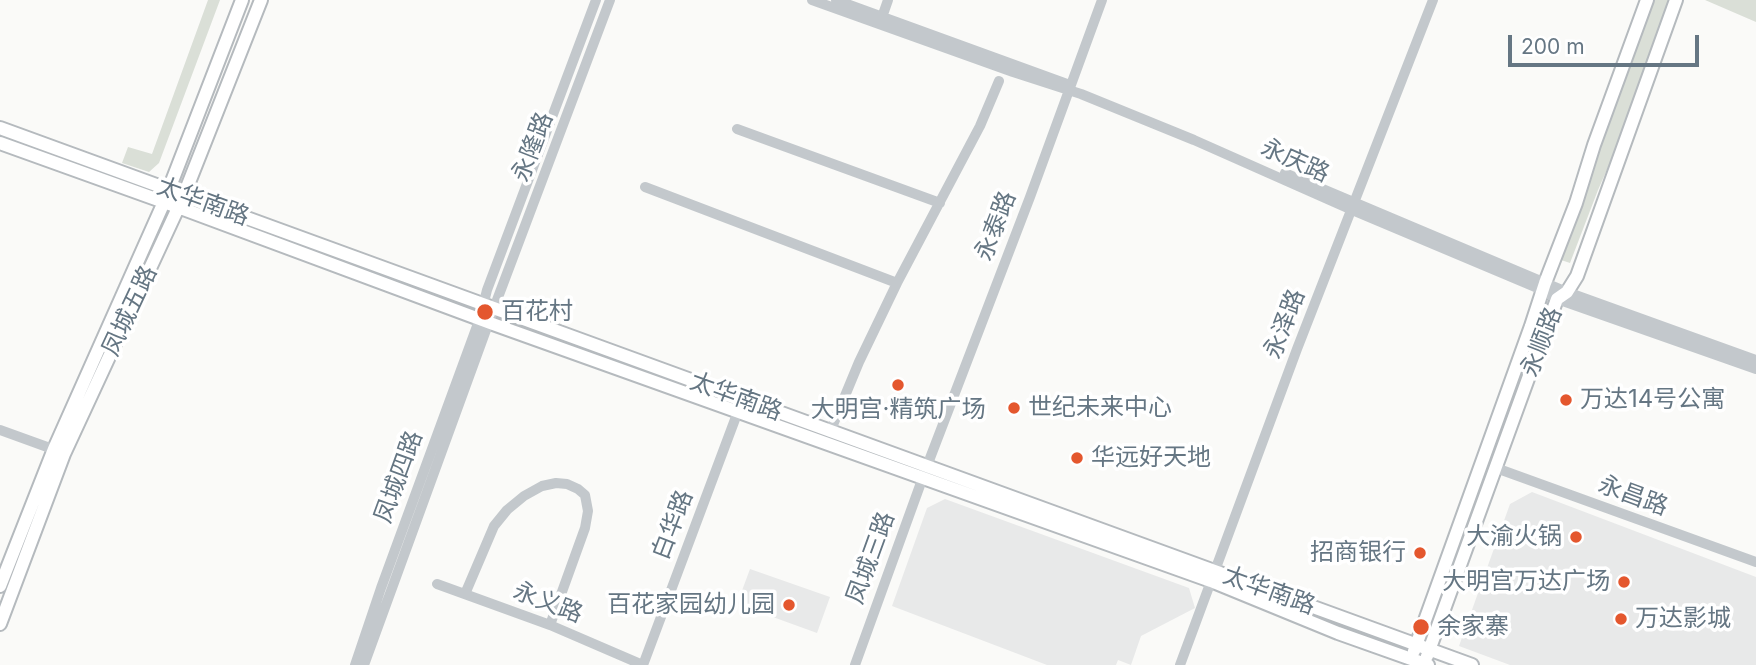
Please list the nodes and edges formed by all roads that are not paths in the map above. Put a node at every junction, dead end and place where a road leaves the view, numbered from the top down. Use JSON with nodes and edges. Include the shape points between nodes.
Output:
{"nodes":[{"id":1,"x":242,"y":0,"type":"edge"},
{"id":2,"x":261,"y":0,"type":"edge"},
{"id":3,"x":596,"y":0,"type":"edge"},
{"id":4,"x":610,"y":0,"type":"edge"},
{"id":5,"x":812,"y":0,"type":"edge"},
{"id":6,"x":836,"y":0,"type":"edge"},
{"id":7,"x":888,"y":0,"type":"edge"},
{"id":8,"x":1102,"y":0,"type":"edge"},
{"id":9,"x":1433,"y":0,"type":"edge"},
{"id":10,"x":1647,"y":0,"type":"edge"},
{"id":11,"x":1676,"y":0,"type":"edge"},
{"id":12,"x":881,"y":21,"type":"junction"},
{"id":13,"x":999,"y":81,"type":"dead end"},
{"id":14,"x":1070,"y":88,"type":"junction"},
{"id":15,"x":0,"y":128,"type":"edge"},
{"id":16,"x":737,"y":129,"type":"dead end"},
{"id":17,"x":0,"y":143,"type":"edge"},
{"id":18,"x":645,"y":187,"type":"dead end"},
{"id":19,"x":169,"y":189,"type":"junction"},
{"id":20,"x":181,"y":201,"type":"junction"},
{"id":21,"x":164,"y":202,"type":"junction"},
{"id":22,"x":940,"y":202,"type":"junction"},
{"id":23,"x":1354,"y":206,"type":"junction"},
{"id":24,"x":897,"y":283,"type":"junction"},
{"id":25,"x":1544,"y":286,"type":"junction"},
{"id":26,"x":1562,"y":296,"type":"junction"},
{"id":27,"x":489,"y":306,"type":"junction"},
{"id":28,"x":485,"y":320,"type":"junction"},
{"id":29,"x":1756,"y":360,"type":"edge"},
{"id":30,"x":1756,"y":369,"type":"edge"},
{"id":31,"x":740,"y":405,"type":"junction"},
{"id":32,"x":0,"y":430,"type":"edge"},
{"id":33,"x":830,"y":432,"type":"junction"},
{"id":34,"x":59,"y":451,"type":"junction"},
{"id":35,"x":1496,"y":468,"type":"junction"},
{"id":36,"x":925,"y":471,"type":"junction"},
{"id":37,"x":1756,"y":562,"type":"edge"},
{"id":38,"x":1212,"y":576,"type":"junction"},
{"id":39,"x":437,"y":584,"type":"dead end"},
{"id":40,"x":0,"y":586,"type":"edge"},
{"id":41,"x":465,"y":594,"type":"junction"},
{"id":42,"x":0,"y":624,"type":"edge"},
{"id":43,"x":550,"y":625,"type":"junction"},
{"id":44,"x":1416,"y":645,"type":"junction"},
{"id":45,"x":1430,"y":650,"type":"junction"},
{"id":46,"x":1419,"y":663,"type":"edge"},
{"id":47,"x":355,"y":665,"type":"edge"},
{"id":48,"x":364,"y":665,"type":"edge"},
{"id":49,"x":643,"y":665,"type":"edge"},
{"id":50,"x":855,"y":665,"type":"edge"},
{"id":51,"x":1180,"y":665,"type":"edge"},
{"id":52,"x":1472,"y":665,"type":"edge"}],
"edges":[{"from":1,"to":19,"type":"main road","name":"凤城五路"},
{"from":2,"to":20,"type":"main road","name":"凤城五路"},
{"from":3,"to":27,"type":"street","name":"永隆路"},
{"from":4,"to":27,"type":"street","name":"永隆路"},
{"from":5,"to":12,"type":"street","name":"永庆路"},
{"from":6,"to":12,"type":"street","name":"永庆路"},
{"from":7,"to":12,"type":"street"},
{"from":8,"to":14,"type":"street","name":"永泰路"},
{"from":9,"to":23,"type":"street","name":"永泽路"},
{"from":10,"to":25,"type":"main road","name":"永顺路"},
{"from":11,"to":26,"type":"main road","name":"永顺路","via":[[1577,276]]},
{"from":12,"to":14,"type":"street","name":"永庆路"},
{"from":13,"to":22,"type":"street"},
{"from":14,"to":23,"type":"street","name":"永庆路"},
{"from":14,"to":36,"type":"street","name":"永泰路"},
{"from":15,"to":19,"type":"main road","name":"太华南路"},
{"from":16,"to":22,"type":"street"},
{"from":17,"to":21,"type":"main road","name":"太华南路"},
{"from":18,"to":24,"type":"street"},
{"from":19,"to":20,"type":"main road","name":"太华南路"},
{"from":19,"to":21,"type":"main road","name":"凤城五路"},
{"from":20,"to":21,"type":"main road","name":"太华南路"},
{"from":20,"to":27,"type":"main road","name":"太华南路"},
{"from":20,"to":28,"type":"main road","name":"太华南路"},
{"from":20,"to":34,"type":"main road","name":"凤城五路"},
{"from":21,"to":34,"type":"main road","name":"凤城五路"},
{"from":22,"to":24,"type":"street"},
{"from":23,"to":25,"type":"street","name":"永庆路"},
{"from":23,"to":38,"type":"street","name":"永泽路"},
{"from":24,"to":33,"type":"street"},
{"from":25,"to":26,"type":"street","name":"永庆路"},
{"from":25,"to":44,"type":"main road","name":"永顺路"},
{"from":26,"to":29,"type":"street","name":"永庆路"},
{"from":26,"to":30,"type":"street","name":"永庆路"},
{"from":26,"to":35,"type":"main road","name":"永顺路"},
{"from":27,"to":28,"type":"street","name":"凤城四路"},
{"from":27,"to":31,"type":"main road","name":"太华南路"},
{"from":28,"to":31,"type":"main road","name":"太华南路"},
{"from":28,"to":47,"type":"street","name":"凤城四路"},
{"from":28,"to":48,"type":"street","name":"凤城四路"},
{"from":31,"to":33,"type":"main road","name":"太华南路"},
{"from":31,"to":36,"type":"main road","name":"太华南路"},
{"from":31,"to":49,"type":"street","name":"白华路"},
{"from":32,"to":34,"type":"street"},
{"from":33,"to":36,"type":"main road","name":"太华南路"},
{"from":34,"to":40,"type":"main road","name":"凤城五路"},
{"from":34,"to":42,"type":"main road","name":"凤城五路"},
{"from":35,"to":37,"type":"street","name":"永昌路"},
{"from":35,"to":45,"type":"main road","name":"永顺路"},
{"from":36,"to":38,"type":"main road","name":"太华南路"},
{"from":36,"to":50,"type":"street","name":"凤城三路"},
{"from":38,"to":44,"type":"main road","name":"太华南路"},
{"from":38,"to":46,"type":"main road","name":"太华南路","via":[[1338,633]]},
{"from":38,"to":51,"type":"street","name":"永泽路"},
{"from":39,"to":41,"type":"street","name":"永义路"},
{"from":41,"to":43,"type":"street","name":"永义路"},
{"from":41,"to":43,"type":"street","via":[[494,526],[507,510],[542,486],[567,484],[585,495],[588,511]]},
{"from":43,"to":49,"type":"street","name":"永义路"},
{"from":44,"to":45,"type":"main road","name":"太华南路"},
{"from":44,"to":46,"type":"main road","name":"永顺路"},
{"from":45,"to":46,"type":"main road","name":"永顺路"},
{"from":45,"to":52,"type":"main road","name":"太华南路"}]}
